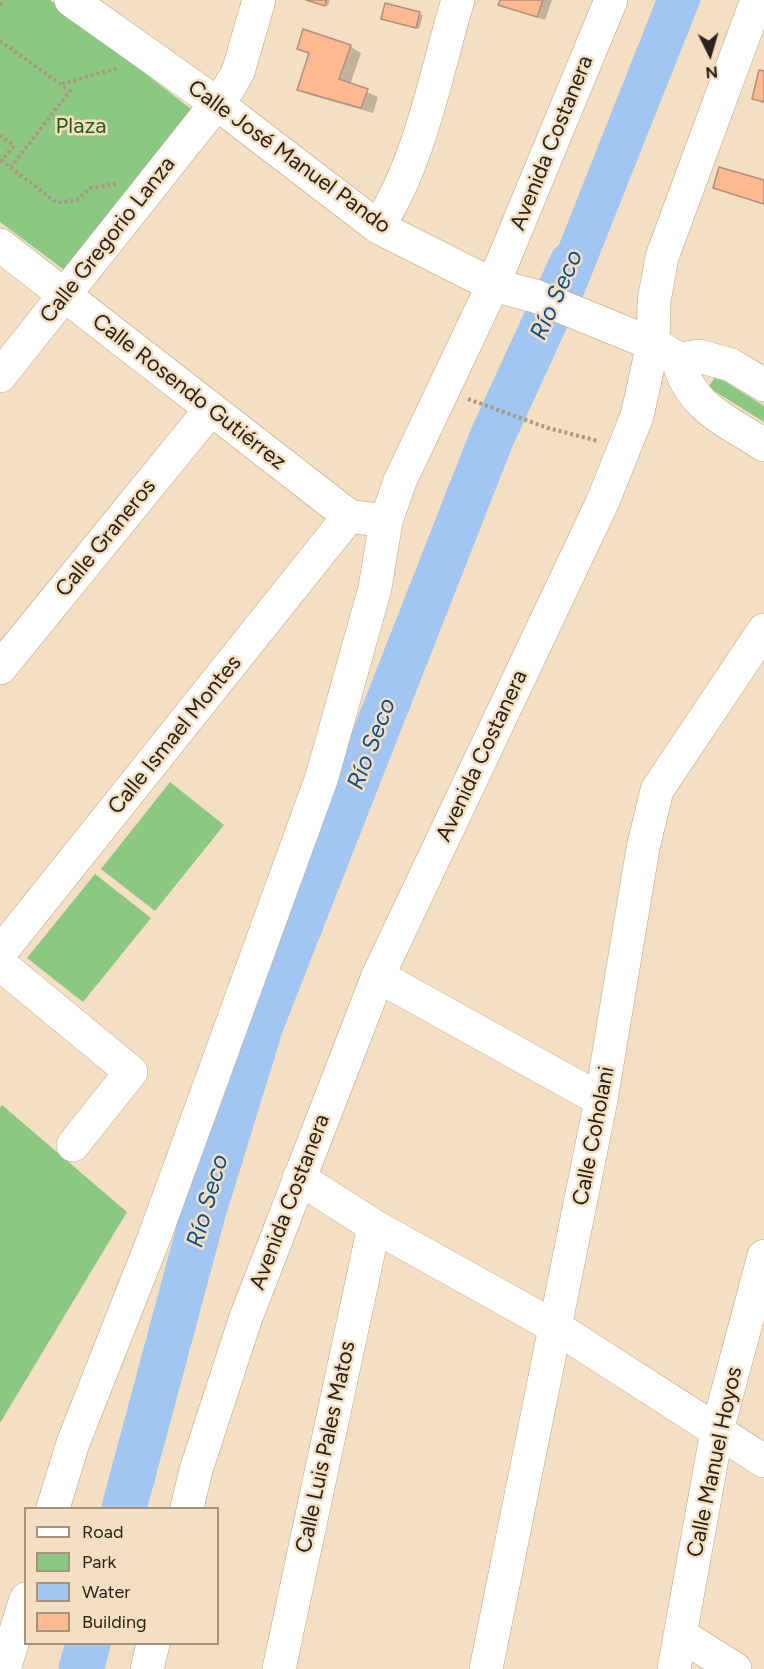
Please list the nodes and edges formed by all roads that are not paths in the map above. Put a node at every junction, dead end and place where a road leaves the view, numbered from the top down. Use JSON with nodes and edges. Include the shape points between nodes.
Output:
{"nodes":[{"id":1,"x":71,"y":0,"type":"edge"},
{"id":2,"x":259,"y":0,"type":"edge"},
{"id":3,"x":458,"y":0,"type":"edge"},
{"id":4,"x":610,"y":0,"type":"edge"},
{"id":5,"x":757,"y":0,"type":"edge"},
{"id":6,"x":216,"y":103,"type":"junction"},
{"id":7,"x":378,"y":227,"type":"junction"},
{"id":8,"x":0,"y":245,"type":"edge"},
{"id":9,"x":493,"y":285,"type":"junction"},
{"id":10,"x":64,"y":295,"type":"junction"},
{"id":11,"x":666,"y":351,"type":"junction"},
{"id":12,"x":0,"y":376,"type":"edge"},
{"id":13,"x":764,"y":385,"type":"edge"},
{"id":14,"x":211,"y":409,"type":"junction"},
{"id":15,"x":764,"y":445,"type":"edge"},
{"id":16,"x":349,"y":516,"type":"junction"},
{"id":17,"x":386,"y":521,"type":"junction"},
{"id":18,"x":764,"y":630,"type":"edge"},
{"id":19,"x":754,"y":665,"type":"edge"},
{"id":20,"x":0,"y":668,"type":"edge"},
{"id":21,"x":0,"y":953,"type":"edge"},
{"id":22,"x":0,"y":964,"type":"edge"},
{"id":23,"x":378,"y":976,"type":"junction"},
{"id":24,"x":602,"y":1100,"type":"junction"},
{"id":25,"x":74,"y":1145,"type":"dead end"},
{"id":26,"x":299,"y":1178,"type":"junction"},
{"id":27,"x":374,"y":1226,"type":"junction"},
{"id":28,"x":764,"y":1256,"type":"edge"},
{"id":29,"x":557,"y":1328,"type":"junction"},
{"id":30,"x":717,"y":1431,"type":"junction"},
{"id":31,"x":764,"y":1461,"type":"edge"},
{"id":32,"x":54,"y":1507,"type":"edge"},
{"id":33,"x":187,"y":1507,"type":"edge"},
{"id":34,"x":14,"y":1615,"type":"edge"},
{"id":35,"x":681,"y":1635,"type":"junction"},
{"id":36,"x":153,"y":1645,"type":"edge"},
{"id":37,"x":4,"y":1669,"type":"edge"},
{"id":38,"x":147,"y":1669,"type":"edge"},
{"id":39,"x":279,"y":1669,"type":"edge"},
{"id":40,"x":486,"y":1669,"type":"edge"},
{"id":41,"x":674,"y":1669,"type":"edge"},
{"id":42,"x":735,"y":1669,"type":"edge"}],
"edges":[{"from":1,"to":6,"type":"street","name":"Calle José Manuel Pando"},
{"from":2,"to":6,"type":"street","name":"Calle Gregorio Lanza","via":[[238,72]]},
{"from":3,"to":7,"type":"street","via":[[406,174]]},
{"from":4,"to":9,"type":"street","name":"Avenida Costanera"},
{"from":5,"to":11,"type":"street","name":"Avenida Costanera","via":[[662,257],[654,301]]},
{"from":6,"to":7,"type":"street","name":"Calle José Manuel Pando"},
{"from":6,"to":10,"type":"street","name":"Calle Gregorio Lanza"},
{"from":7,"to":9,"type":"street","name":"Calle José Manuel Pando"},
{"from":8,"to":10,"type":"street","name":"Calle Rosendo Gutiérrez"},
{"from":9,"to":11,"type":"street","name":"Calle José Manuel Pando","via":[[535,296]]},
{"from":9,"to":17,"type":"street","name":"Avenida Costanera","via":[[400,481]]},
{"from":10,"to":12,"type":"street","name":"Calle Gregorio Lanza"},
{"from":10,"to":14,"type":"street","name":"Calle Rosendo Gutiérrez"},
{"from":11,"to":13,"type":"street","via":[[731,364]]},
{"from":11,"to":15,"type":"street","via":[[706,408]]},
{"from":11,"to":23,"type":"street","name":"Avenida Costanera","via":[[603,501]]},
{"from":14,"to":16,"type":"street","name":"Calle Rosendo Gutiérrez"},
{"from":14,"to":20,"type":"street","name":"Calle Graneros"},
{"from":16,"to":17,"type":"street"},
{"from":16,"to":21,"type":"street","name":"Calle Ismael Montes"},
{"from":17,"to":32,"type":"street","name":"Avenida Costanera","via":[[375,588],[322,777],[154,1238],[73,1443]]},
{"from":18,"to":19,"type":"street","name":"Calle Coholani"},
{"from":19,"to":24,"type":"street","name":"Calle Coholani","via":[[657,790],[643,848]]},
{"from":22,"to":25,"type":"street","via":[[131,1072]]},
{"from":23,"to":24,"type":"street"},
{"from":23,"to":26,"type":"street","name":"Avenida Costanera"},
{"from":24,"to":29,"type":"street","name":"Calle Coholani"},
{"from":26,"to":27,"type":"street"},
{"from":26,"to":33,"type":"street","name":"Avenida Costanera","via":[[245,1320]]},
{"from":27,"to":29,"type":"street"},
{"from":27,"to":39,"type":"street","name":"Calle Luis Pales Matos"},
{"from":28,"to":30,"type":"street","name":"Calle Manuel Hoyos"},
{"from":29,"to":30,"type":"street"},
{"from":29,"to":40,"type":"street","name":"Calle Coholani"},
{"from":30,"to":31,"type":"street"},
{"from":30,"to":35,"type":"street","name":"Calle Manuel Hoyos"},
{"from":34,"to":37,"type":"street"},
{"from":35,"to":41,"type":"street","name":"Calle Manuel Hoyos"},
{"from":35,"to":42,"type":"street"},
{"from":36,"to":38,"type":"street"}]}
